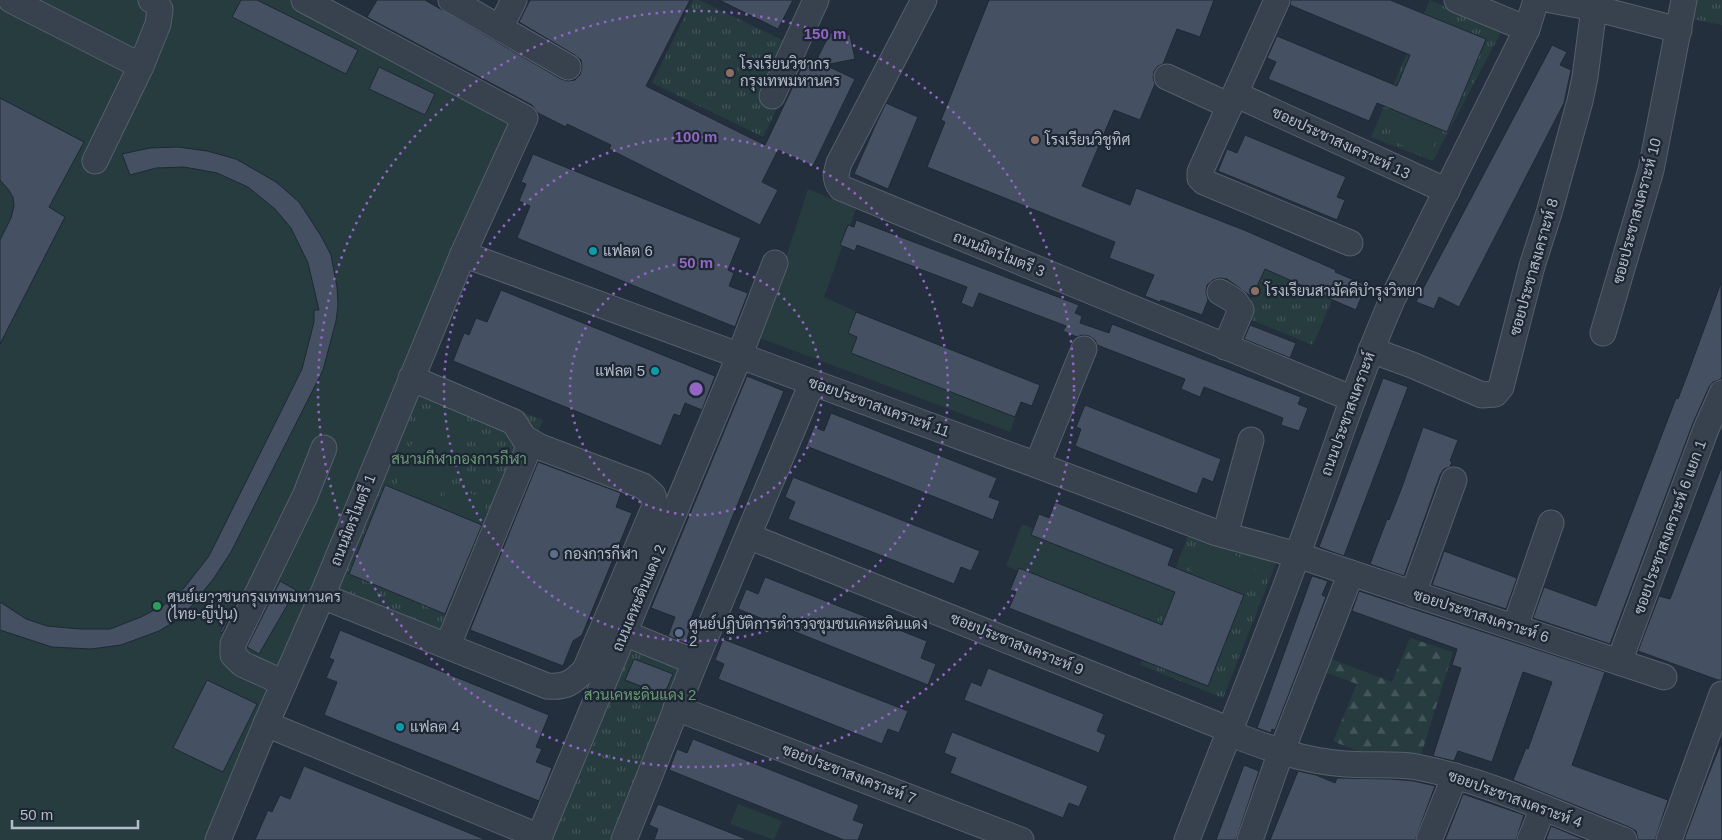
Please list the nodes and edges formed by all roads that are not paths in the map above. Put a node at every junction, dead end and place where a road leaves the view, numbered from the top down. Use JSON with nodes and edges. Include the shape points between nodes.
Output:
{"nodes":[{"id":1,"x":11,"y":0,"type":"edge"},
{"id":2,"x":151,"y":0,"type":"edge"},
{"id":3,"x":304,"y":0,"type":"edge"},
{"id":4,"x":451,"y":0,"type":"edge"},
{"id":5,"x":514,"y":0,"type":"edge"},
{"id":6,"x":816,"y":0,"type":"edge"},
{"id":7,"x":1277,"y":0,"type":"edge"},
{"id":8,"x":1457,"y":0,"type":"edge"},
{"id":9,"x":1536,"y":0,"type":"edge"},
{"id":10,"x":1550,"y":0,"type":"edge"},
{"id":11,"x":1684,"y":0,"type":"edge"},
{"id":12,"x":914,"y":3,"type":"edge"},
{"id":13,"x":1594,"y":8,"type":"junction"},
{"id":14,"x":500,"y":28,"type":"junction"},
{"id":15,"x":1527,"y":29,"type":"junction"},
{"id":16,"x":1679,"y":30,"type":"junction"},
{"id":17,"x":141,"y":66,"type":"junction"},
{"id":18,"x":568,"y":66,"type":"dead end"},
{"id":19,"x":1167,"y":77,"type":"dead end"},
{"id":20,"x":772,"y":96,"type":"dead end"},
{"id":21,"x":1232,"y":100,"type":"junction"},
{"id":22,"x":95,"y":162,"type":"dead end"},
{"id":23,"x":1447,"y":191,"type":"junction"},
{"id":24,"x":1350,"y":243,"type":"dead end"},
{"id":25,"x":463,"y":254,"type":"junction"},
{"id":26,"x":776,"y":263,"type":"dead end"},
{"id":27,"x":1220,"y":292,"type":"dead end"},
{"id":28,"x":1602,"y":333,"type":"dead end"},
{"id":29,"x":1225,"y":347,"type":"junction"},
{"id":30,"x":1084,"y":349,"type":"dead end"},
{"id":31,"x":1371,"y":350,"type":"junction"},
{"id":32,"x":740,"y":356,"type":"junction"},
{"id":33,"x":411,"y":378,"type":"junction"},
{"id":34,"x":812,"y":383,"type":"junction"},
{"id":35,"x":1722,"y":394,"type":"edge"},
{"id":36,"x":1353,"y":399,"type":"junction"},
{"id":37,"x":1252,"y":440,"type":"dead end"},
{"id":38,"x":531,"y":442,"type":"junction"},
{"id":39,"x":324,"y":448,"type":"dead end"},
{"id":40,"x":1037,"y":464,"type":"junction"},
{"id":41,"x":1454,"y":480,"type":"dead end"},
{"id":42,"x":1551,"y":523,"type":"dead end"},
{"id":43,"x":1225,"y":535,"type":"junction"},
{"id":44,"x":748,"y":536,"type":"junction"},
{"id":45,"x":1297,"y":555,"type":"junction"},
{"id":46,"x":1351,"y":573,"type":"junction"},
{"id":47,"x":1413,"y":594,"type":"junction"},
{"id":48,"x":322,"y":596,"type":"junction"},
{"id":49,"x":1515,"y":627,"type":"junction"},
{"id":50,"x":624,"y":633,"type":"junction"},
{"id":51,"x":448,"y":645,"type":"junction"},
{"id":52,"x":695,"y":662,"type":"junction"},
{"id":53,"x":1620,"y":662,"type":"junction"},
{"id":54,"x":1664,"y":677,"type":"dead end"},
{"id":55,"x":284,"y":683,"type":"junction"},
{"id":56,"x":1722,"y":694,"type":"edge"},
{"id":57,"x":676,"y":708,"type":"junction"},
{"id":58,"x":266,"y":724,"type":"junction"},
{"id":59,"x":1229,"y":731,"type":"junction"},
{"id":60,"x":1282,"y":752,"type":"junction"},
{"id":61,"x":1455,"y":776,"type":"junction"},
{"id":62,"x":1543,"y":808,"type":"junction"},
{"id":63,"x":1576,"y":831,"type":"edge"},
{"id":64,"x":539,"y":838,"type":"edge"},
{"id":65,"x":218,"y":840,"type":"edge"},
{"id":66,"x":624,"y":840,"type":"edge"},
{"id":67,"x":1021,"y":840,"type":"edge"},
{"id":68,"x":1187,"y":840,"type":"edge"},
{"id":69,"x":1250,"y":840,"type":"edge"},
{"id":70,"x":1429,"y":840,"type":"edge"},
{"id":71,"x":1530,"y":840,"type":"edge"},
{"id":72,"x":1624,"y":840,"type":"edge"},
{"id":73,"x":1669,"y":840,"type":"edge"}],
"edges":[{"from":1,"to":17,"type":"street"},
{"from":2,"to":17,"type":"street","via":[[160,9],[158,24]]},
{"from":3,"to":25,"type":"street","name":"ถนนมิตรไมตรี 1","via":[[525,118]]},
{"from":4,"to":14,"type":"street"},
{"from":5,"to":14,"type":"street"},
{"from":6,"to":20,"type":"street"},
{"from":7,"to":21,"type":"street"},
{"from":8,"to":15,"type":"street"},
{"from":9,"to":15,"type":"street","name":"ถนนประชาสงเคราะห์"},
{"from":10,"to":13,"type":"street"},
{"from":11,"to":16,"type":"street","name":"ซอยประชาสงเคราะห์ 10"},
{"from":12,"to":29,"type":"street","name":"ถนนมิตรไมตรี 3","via":[[839,163],[836,174],[841,188]]},
{"from":13,"to":16,"type":"street"},
{"from":13,"to":31,"type":"street","name":"ซอยประชาสงเคราะห์ 8","via":[[1580,102],[1501,387],[1495,394],[1482,395]]},
{"from":14,"to":18,"type":"street"},
{"from":15,"to":23,"type":"street","name":"ถนนประชาสงเคราะห์"},
{"from":16,"to":28,"type":"street","name":"ซอยประชาสงเคราะห์ 10","via":[[1651,170]]},
{"from":17,"to":22,"type":"street"},
{"from":19,"to":21,"type":"street","name":"ซอยประชาสงเคราะห์ 13"},
{"from":21,"to":23,"type":"street","name":"ซอยประชาสงเคราะห์ 13"},
{"from":21,"to":24,"type":"street","via":[[1200,178]]},
{"from":23,"to":31,"type":"street","name":"ถนนประชาสงเคราะห์","via":[[1392,300]]},
{"from":25,"to":32,"type":"street","name":"ซอยประชาสงเคราะห์ 11"},
{"from":25,"to":33,"type":"street","name":"ถนนมิตรไมตรี 1"},
{"from":26,"to":32,"type":"street","name":"ถนนเคหะดินแดง 2"},
{"from":27,"to":29,"type":"street","via":[[1235,301],[1241,310]]},
{"from":29,"to":36,"type":"street","name":"ถนนมิตรไมตรี 3"},
{"from":30,"to":40,"type":"street"},
{"from":31,"to":36,"type":"street","name":"ถนนประชาสงเคราะห์"},
{"from":32,"to":34,"type":"street","name":"ซอยประชาสงเคราะห์ 11"},
{"from":32,"to":50,"type":"street","name":"ถนนเคหะดินแดง 2"},
{"from":33,"to":38,"type":"street","via":[[514,422],[524,438]]},
{"from":33,"to":48,"type":"street","name":"ถนนมิตรไมตรี 1"},
{"from":34,"to":40,"type":"street","name":"ซอยประชาสงเคราะห์ 11"},
{"from":34,"to":44,"type":"street"},
{"from":35,"to":53,"type":"street","name":"ซอยประชาสงเคราะห์ 6 แยก 1","via":[[1706,429]]},
{"from":36,"to":45,"type":"street","name":"ถนนประชาสงเคราะห์"},
{"from":37,"to":43,"type":"street"},
{"from":38,"to":51,"type":"street"},
{"from":38,"to":51,"type":"street","via":[[643,486],[653,496],[655,506],[585,670],[574,681],[559,687],[547,686]]},
{"from":39,"to":55,"type":"street","via":[[305,496],[233,644],[233,655],[242,664]]},
{"from":40,"to":43,"type":"street","name":"ซอยประชาสงเคราะห์ 11"},
{"from":41,"to":47,"type":"street"},
{"from":42,"to":49,"type":"street"},
{"from":43,"to":45,"type":"street","name":"ซอยประชาสงเคราะห์ 11"},
{"from":44,"to":52,"type":"street"},
{"from":44,"to":59,"type":"street","name":"ซอยประชาสงเคราะห์ 9"},
{"from":45,"to":46,"type":"street","name":"ซอยประชาสงเคราะห์ 6"},
{"from":45,"to":59,"type":"street","name":"ถนนประชาสงเคราะห์"},
{"from":46,"to":47,"type":"street","name":"ซอยประชาสงเคราะห์ 6"},
{"from":46,"to":60,"type":"street"},
{"from":47,"to":49,"type":"street","name":"ซอยประชาสงเคราะห์ 6"},
{"from":48,"to":51,"type":"street"},
{"from":48,"to":55,"type":"street","name":"ถนนมิตรไมตรี 1"},
{"from":49,"to":53,"type":"street","name":"ซอยประชาสงเคราะห์ 6"},
{"from":50,"to":52,"type":"street"},
{"from":50,"to":64,"type":"street","name":"ถนนเคหะดินแดง 2"},
{"from":52,"to":57,"type":"street"},
{"from":53,"to":54,"type":"street","name":"ซอยประชาสงเคราะห์ 6"},
{"from":55,"to":58,"type":"street","name":"ถนนมิตรไมตรี 1"},
{"from":56,"to":73,"type":"street"},
{"from":57,"to":66,"type":"street"},
{"from":57,"to":67,"type":"street","name":"ซอยประชาสงเคราะห์ 7"},
{"from":58,"to":64,"type":"street"},
{"from":58,"to":65,"type":"street","name":"ถนนมิตรไมตรี 1"},
{"from":59,"to":60,"type":"street","name":"ซอยประชาสงเคราะห์ 4"},
{"from":59,"to":68,"type":"street","name":"ถนนประชาสงเคราะห์"},
{"from":60,"to":61,"type":"street","name":"ซอยประชาสงเคราะห์ 4","via":[[1306,759],[1415,767]]},
{"from":60,"to":69,"type":"street"},
{"from":61,"to":62,"type":"street","name":"ซอยประชาสงเคราะห์ 4"},
{"from":61,"to":70,"type":"street"},
{"from":62,"to":63,"type":"street","name":"ซอยประชาสงเคราะห์ 4"},
{"from":62,"to":71,"type":"street"},
{"from":63,"to":72,"type":"street","name":"ซอยประชาสงเคราะห์ 4"}]}
